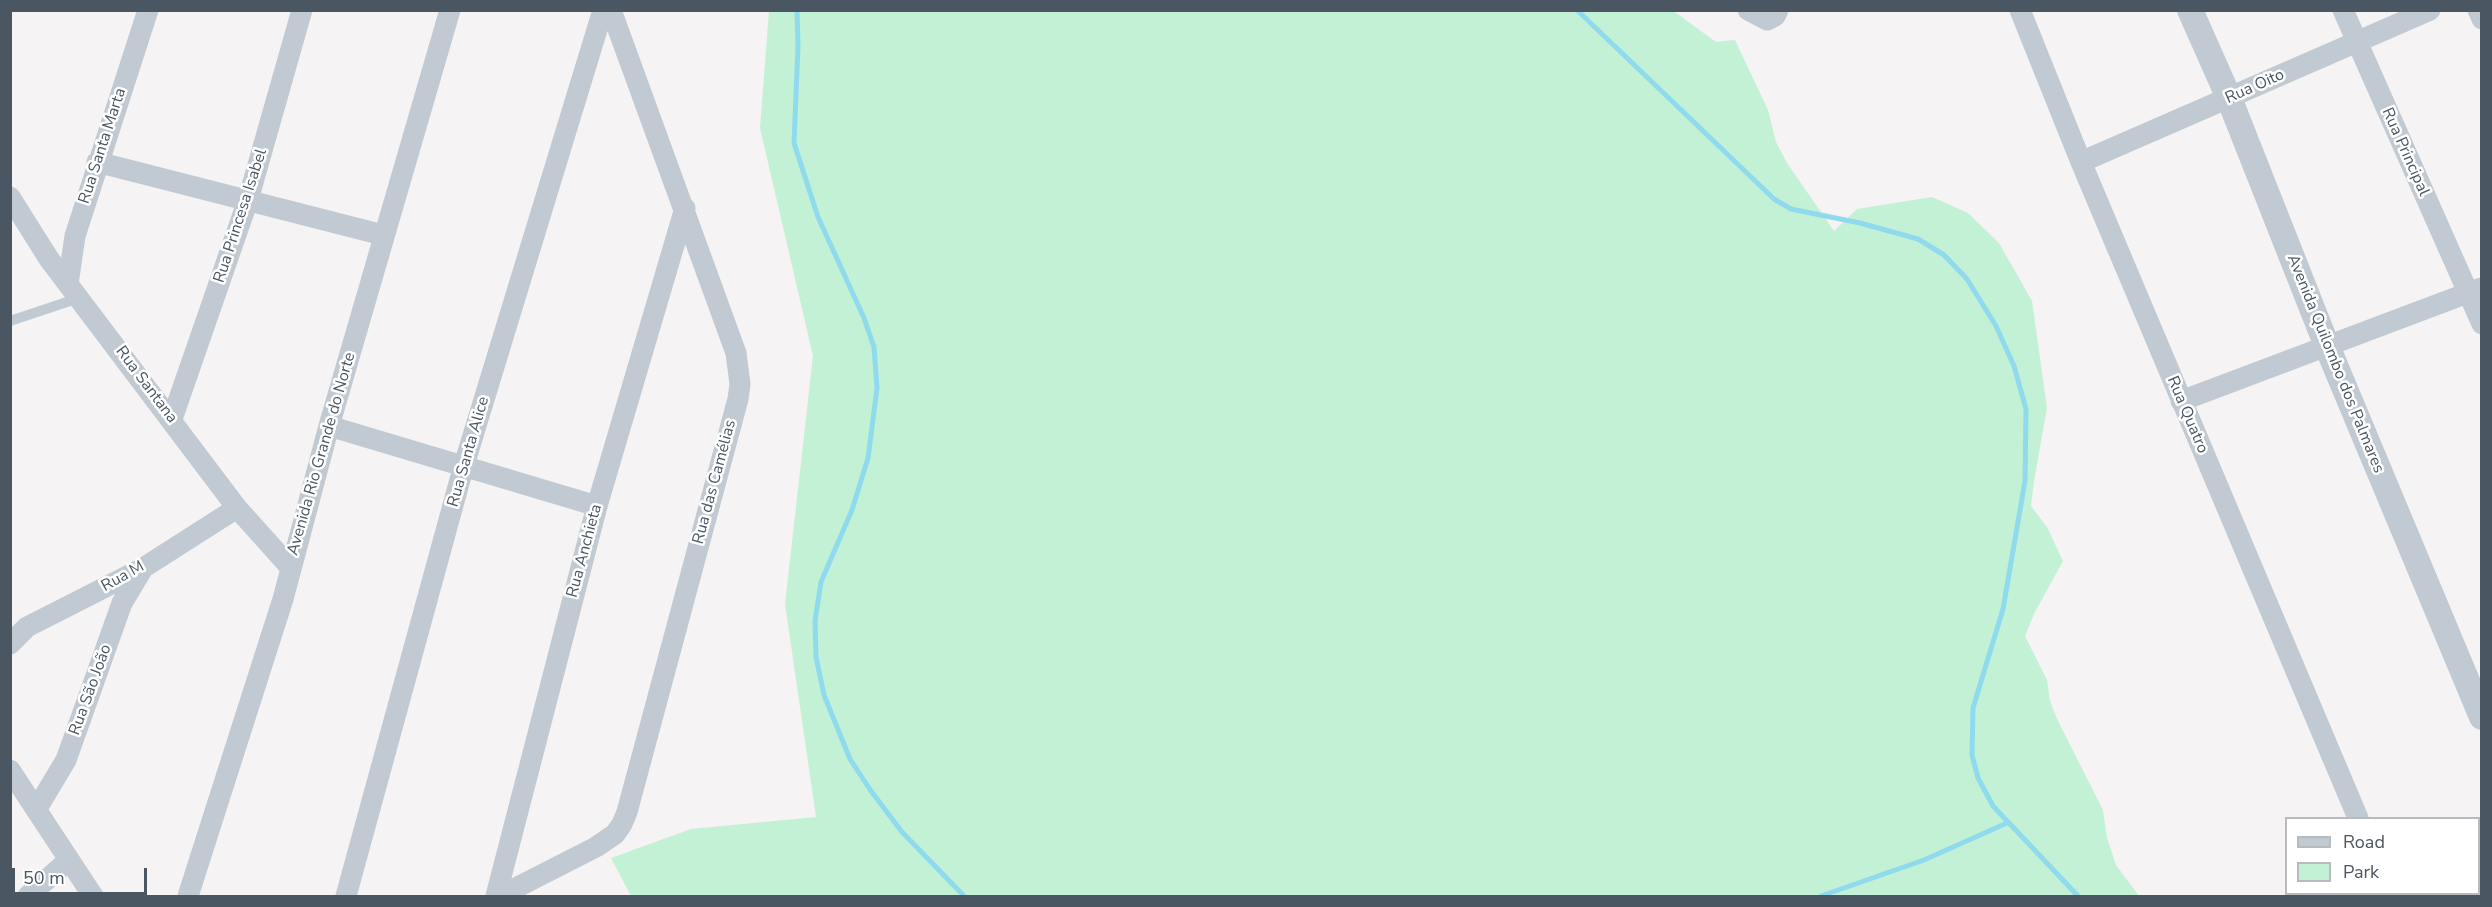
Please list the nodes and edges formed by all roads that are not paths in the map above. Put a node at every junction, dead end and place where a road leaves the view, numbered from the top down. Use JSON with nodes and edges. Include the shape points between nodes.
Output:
{"nodes":[{"id":1,"x":148,"y":10,"type":"edge"},
{"id":2,"x":302,"y":10,"type":"edge"},
{"id":3,"x":450,"y":10,"type":"edge"},
{"id":4,"x":603,"y":10,"type":"edge"},
{"id":5,"x":611,"y":10,"type":"edge"},
{"id":6,"x":2020,"y":10,"type":"edge"},
{"id":7,"x":2190,"y":10,"type":"edge"},
{"id":8,"x":2343,"y":10,"type":"edge"},
{"id":9,"x":2430,"y":10,"type":"edge"},
{"id":10,"x":2478,"y":10,"type":"edge"},
{"id":11,"x":2481,"y":19,"type":"edge"},
{"id":12,"x":2356,"y":43,"type":"junction"},
{"id":13,"x":2229,"y":98,"type":"junction"},
{"id":14,"x":97,"y":162,"type":"junction"},
{"id":15,"x":2081,"y":162,"type":"junction"},
{"id":16,"x":10,"y":196,"type":"edge"},
{"id":17,"x":248,"y":201,"type":"junction"},
{"id":18,"x":685,"y":208,"type":"junction"},
{"id":19,"x":383,"y":235,"type":"junction"},
{"id":20,"x":2475,"y":290,"type":"edge"},
{"id":21,"x":73,"y":291,"type":"junction"},
{"id":22,"x":10,"y":321,"type":"edge"},
{"id":23,"x":2481,"y":324,"type":"edge"},
{"id":24,"x":2327,"y":346,"type":"junction"},
{"id":25,"x":2181,"y":401,"type":"junction"},
{"id":26,"x":172,"y":420,"type":"junction"},
{"id":27,"x":329,"y":426,"type":"junction"},
{"id":28,"x":465,"y":465,"type":"junction"},
{"id":29,"x":597,"y":506,"type":"junction"},
{"id":30,"x":237,"y":508,"type":"junction"},
{"id":31,"x":290,"y":567,"type":"junction"},
{"id":32,"x":143,"y":568,"type":"junction"},
{"id":33,"x":10,"y":644,"type":"edge"},
{"id":34,"x":2481,"y":717,"type":"edge"},
{"id":35,"x":10,"y":770,"type":"edge"},
{"id":36,"x":36,"y":810,"type":"junction"},
{"id":37,"x":2357,"y":817,"type":"edge"},
{"id":38,"x":69,"y":860,"type":"junction"},
{"id":39,"x":28,"y":897,"type":"edge"},
{"id":40,"x":93,"y":897,"type":"edge"},
{"id":41,"x":188,"y":897,"type":"edge"},
{"id":42,"x":346,"y":897,"type":"edge"},
{"id":43,"x":498,"y":897,"type":"edge"}],
"edges":[{"from":1,"to":14,"type":"street","name":"Rua Santa Marta"},
{"from":2,"to":17,"type":"street","name":"Rua Princesa Isabel"},
{"from":3,"to":19,"type":"street","name":"Avenida Rio Grande do Norte"},
{"from":4,"to":28,"type":"street","name":"Rua Santa Alice"},
{"from":5,"to":18,"type":"street","name":"Rua das Camélias"},
{"from":6,"to":15,"type":"street","name":"Rua Quatro"},
{"from":7,"to":13,"type":"street","name":"Avenida Quilombo dos Palmares"},
{"from":8,"to":12,"type":"street","name":"Rua Principal"},
{"from":9,"to":12,"type":"street","name":"Rua Oito"},
{"from":10,"to":11,"type":"street"},
{"from":12,"to":13,"type":"street","name":"Rua Oito"},
{"from":12,"to":20,"type":"street","name":"Rua Principal"},
{"from":13,"to":15,"type":"street","name":"Rua Oito"},
{"from":13,"to":24,"type":"street","name":"Avenida Quilombo dos Palmares"},
{"from":14,"to":17,"type":"street"},
{"from":14,"to":21,"type":"street","name":"Rua Santa Marta","via":[[75,236]]},
{"from":15,"to":25,"type":"street","name":"Rua Quatro"},
{"from":16,"to":21,"type":"street","name":"Rua Santana"},
{"from":17,"to":19,"type":"street"},
{"from":17,"to":26,"type":"street","name":"Rua Princesa Isabel"},
{"from":18,"to":29,"type":"street","name":"Rua Anchieta"},
{"from":18,"to":43,"type":"street","name":"Rua das Camélias","via":[[736,352],[740,384],[627,812],[615,834],[596,847]]},
{"from":19,"to":27,"type":"street","name":"Avenida Rio Grande do Norte"},
{"from":20,"to":23,"type":"street","name":"Rua Principal"},
{"from":20,"to":24,"type":"street"},
{"from":21,"to":22,"type":"lane"},
{"from":21,"to":26,"type":"street","name":"Rua Santana"},
{"from":24,"to":25,"type":"street"},
{"from":24,"to":34,"type":"street","name":"Avenida Quilombo dos Palmares"},
{"from":25,"to":37,"type":"street","name":"Rua Quatro"},
{"from":26,"to":30,"type":"street","name":"Rua Santana"},
{"from":27,"to":28,"type":"street"},
{"from":27,"to":31,"type":"street","name":"Avenida Rio Grande do Norte"},
{"from":28,"to":29,"type":"street"},
{"from":28,"to":42,"type":"street","name":"Rua Santa Alice"},
{"from":29,"to":43,"type":"street","name":"Rua Anchieta"},
{"from":30,"to":31,"type":"street","name":"Rua Santana"},
{"from":30,"to":32,"type":"street","name":"Rua M"},
{"from":31,"to":41,"type":"street","name":"Avenida Rio Grande do Norte"},
{"from":32,"to":33,"type":"street","name":"Rua M","via":[[27,627]]},
{"from":32,"to":36,"type":"street","name":"Rua São João","via":[[122,603],[66,760]]},
{"from":35,"to":36,"type":"street"},
{"from":36,"to":38,"type":"street"},
{"from":38,"to":39,"type":"street"},
{"from":38,"to":40,"type":"street"}]}
